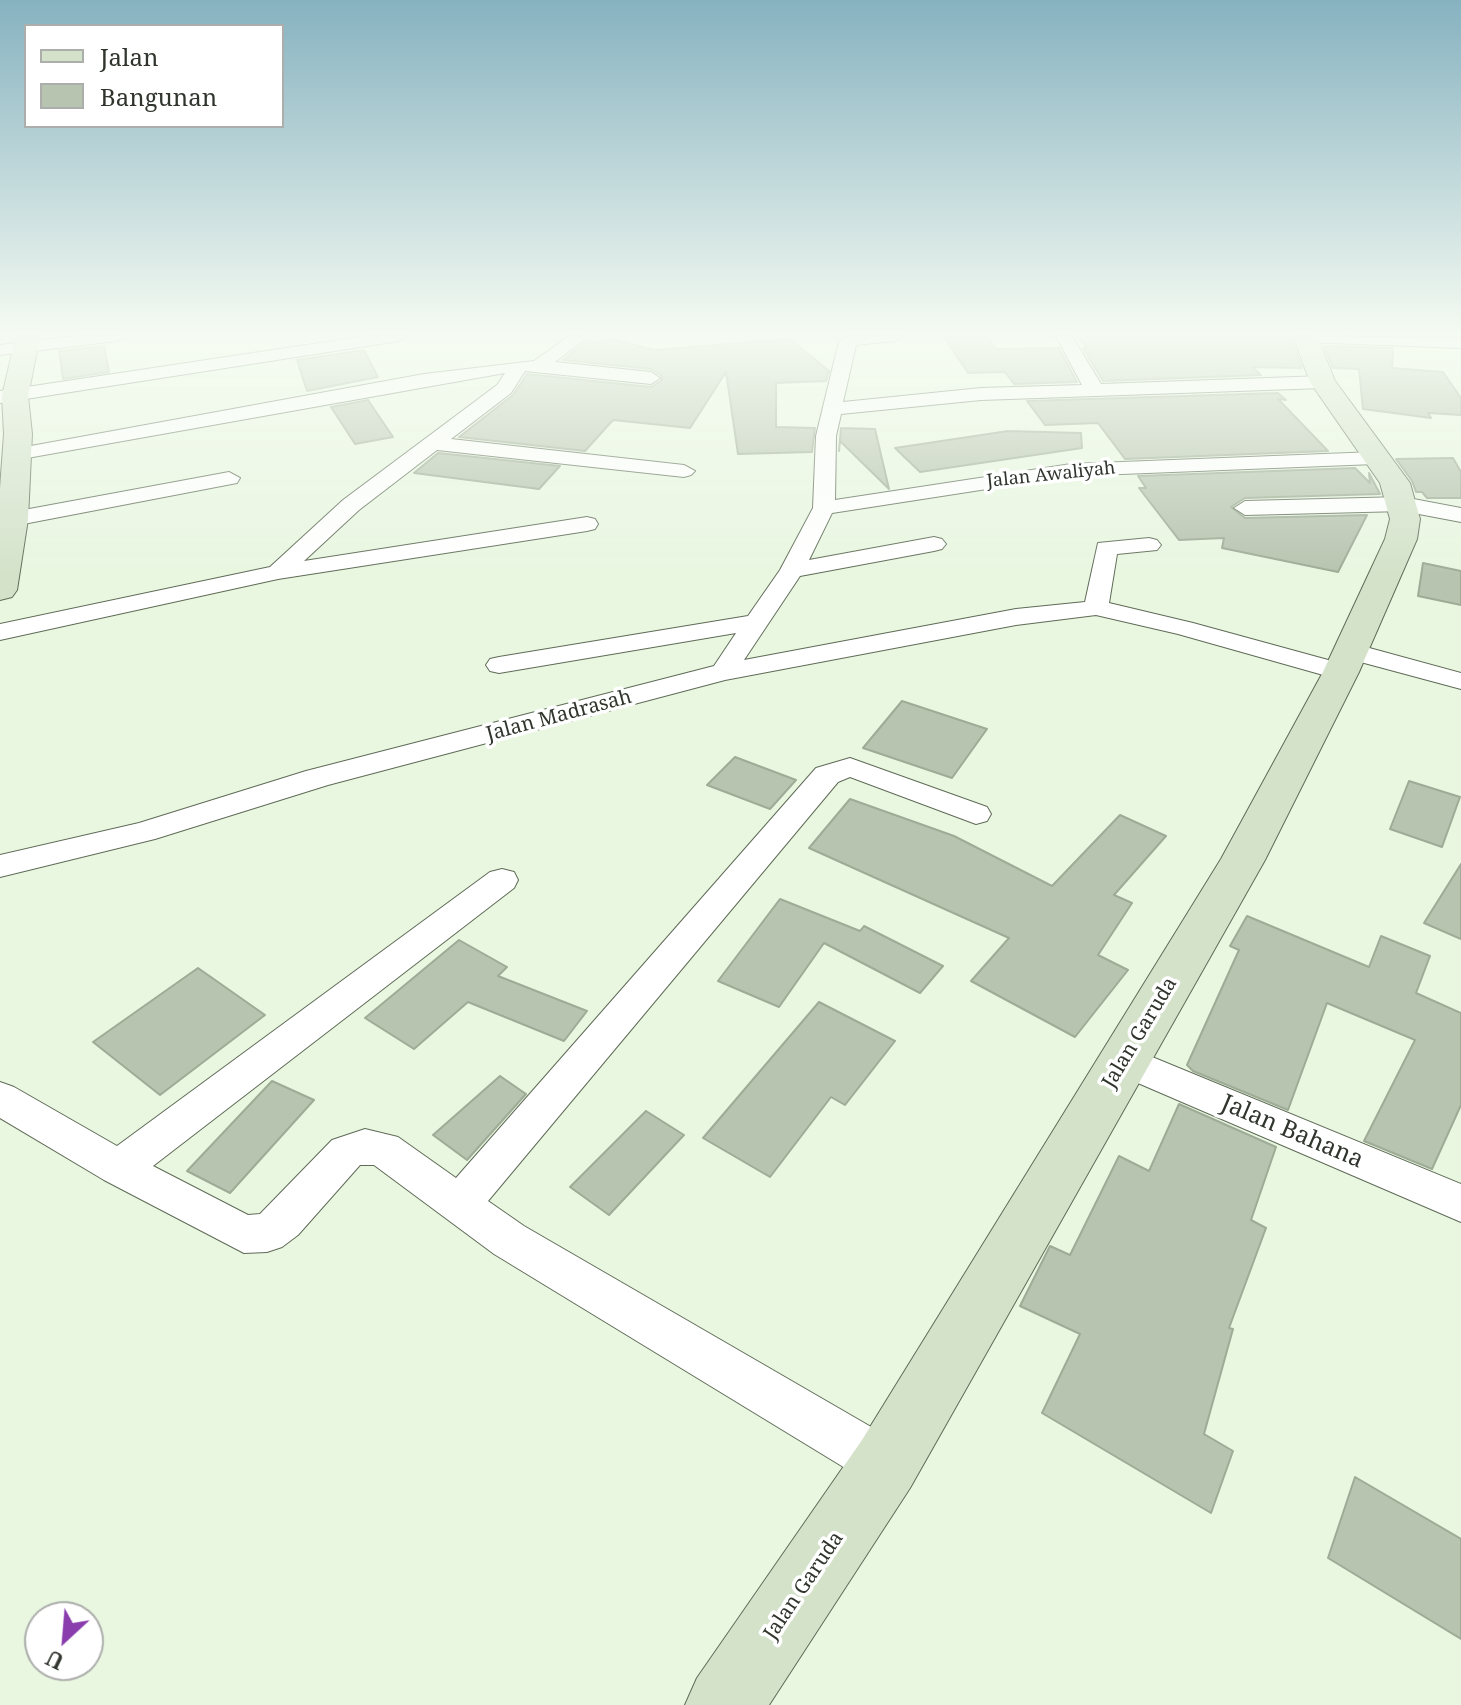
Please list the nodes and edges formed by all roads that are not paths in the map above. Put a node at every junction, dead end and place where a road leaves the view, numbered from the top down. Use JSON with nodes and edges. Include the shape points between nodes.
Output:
{"nodes":[{"id":1,"x":11,"y":416,"type":"edge"},
{"id":2,"x":228,"y":416,"type":"edge"},
{"id":3,"x":468,"y":416,"type":"edge"},
{"id":4,"x":831,"y":416,"type":"edge"},
{"id":5,"x":1349,"y":416,"type":"edge"},
{"id":6,"x":431,"y":443,"type":"junction"},
{"id":7,"x":16,"y":454,"type":"junction"},
{"id":8,"x":1375,"y":458,"type":"junction"},
{"id":9,"x":684,"y":471,"type":"dead end"},
{"id":10,"x":229,"y":478,"type":"dead end"},
{"id":11,"x":1403,"y":504,"type":"junction"},
{"id":12,"x":824,"y":508,"type":"junction"},
{"id":13,"x":1245,"y":508,"type":"dead end"},
{"id":14,"x":1461,"y":515,"type":"edge"},
{"id":15,"x":587,"y":524,"type":"dead end"},
{"id":16,"x":7,"y":534,"type":"edge"},
{"id":17,"x":934,"y":544,"type":"dead end"},
{"id":18,"x":1149,"y":545,"type":"dead end"},
{"id":19,"x":792,"y":570,"type":"junction"},
{"id":20,"x":278,"y":572,"type":"junction"},
{"id":21,"x":0,"y":590,"type":"edge"},
{"id":22,"x":1169,"y":599,"type":"dead end"},
{"id":23,"x":1096,"y":608,"type":"junction"},
{"id":24,"x":759,"y":622,"type":"junction"},
{"id":25,"x":1184,"y":628,"type":"junction"},
{"id":26,"x":0,"y":632,"type":"edge"},
{"id":27,"x":1346,"y":661,"type":"junction"},
{"id":28,"x":499,"y":665,"type":"dead end"},
{"id":29,"x":723,"y":672,"type":"junction"},
{"id":30,"x":1461,"y":681,"type":"edge"},
{"id":31,"x":976,"y":814,"type":"dead end"},
{"id":32,"x":0,"y":866,"type":"edge"},
{"id":33,"x":502,"y":880,"type":"dead end"},
{"id":34,"x":1123,"y":1060,"type":"junction"},
{"id":35,"x":0,"y":1098,"type":"edge"},
{"id":36,"x":119,"y":1168,"type":"junction"},
{"id":37,"x":1461,"y":1203,"type":"edge"},
{"id":38,"x":460,"y":1204,"type":"junction"},
{"id":39,"x":886,"y":1464,"type":"junction"},
{"id":40,"x":724,"y":1705,"type":"edge"}],
"edges":[{"from":1,"to":7,"type":"street"},
{"from":2,"to":7,"type":"street"},
{"from":3,"to":6,"type":"street"},
{"from":4,"to":12,"type":"street"},
{"from":5,"to":8,"type":"street"},
{"from":6,"to":9,"type":"street"},
{"from":6,"to":20,"type":"street","via":[[351,505]]},
{"from":7,"to":16,"type":"street"},
{"from":8,"to":11,"type":"street","via":[[1395,483]]},
{"from":8,"to":12,"type":"street","name":"Jalan Awaliyah","via":[[1071,470]]},
{"from":10,"to":16,"type":"street"},
{"from":11,"to":13,"type":"street"},
{"from":11,"to":14,"type":"street"},
{"from":11,"to":27,"type":"street","name":"Jalan Garuda","via":[[1401,539]]},
{"from":12,"to":19,"type":"street"},
{"from":15,"to":20,"type":"street"},
{"from":16,"to":21,"type":"street"},
{"from":17,"to":19,"type":"street"},
{"from":18,"to":23,"type":"street","via":[[1106,548]]},
{"from":19,"to":24,"type":"street"},
{"from":20,"to":26,"type":"street"},
{"from":22,"to":25,"type":"street"},
{"from":23,"to":25,"type":"street","name":"Jalan Madrasah"},
{"from":23,"to":29,"type":"street","name":"Jalan Madrasah","via":[[1016,617]]},
{"from":24,"to":28,"type":"street"},
{"from":24,"to":29,"type":"street"},
{"from":25,"to":27,"type":"street","name":"Jalan Madrasah"},
{"from":27,"to":30,"type":"street","name":"Jalan Madrasah"},
{"from":27,"to":34,"type":"street","name":"Jalan Garuda","via":[[1243,860]]},
{"from":29,"to":32,"type":"street","name":"Jalan Madrasah","via":[[317,778],[144,832]]},
{"from":31,"to":38,"type":"street","via":[[850,767],[827,775]]},
{"from":33,"to":36,"type":"street"},
{"from":34,"to":37,"type":"street","name":"Jalan Bahana"},
{"from":34,"to":39,"type":"street","name":"Jalan Garuda"},
{"from":35,"to":36,"type":"street"},
{"from":36,"to":38,"type":"street","via":[[244,1234],[267,1233],[283,1222],[346,1152],[365,1146],[384,1149]]},
{"from":38,"to":39,"type":"street","via":[[509,1240]]},
{"from":39,"to":40,"type":"street","name":"Jalan Garuda"}]}
